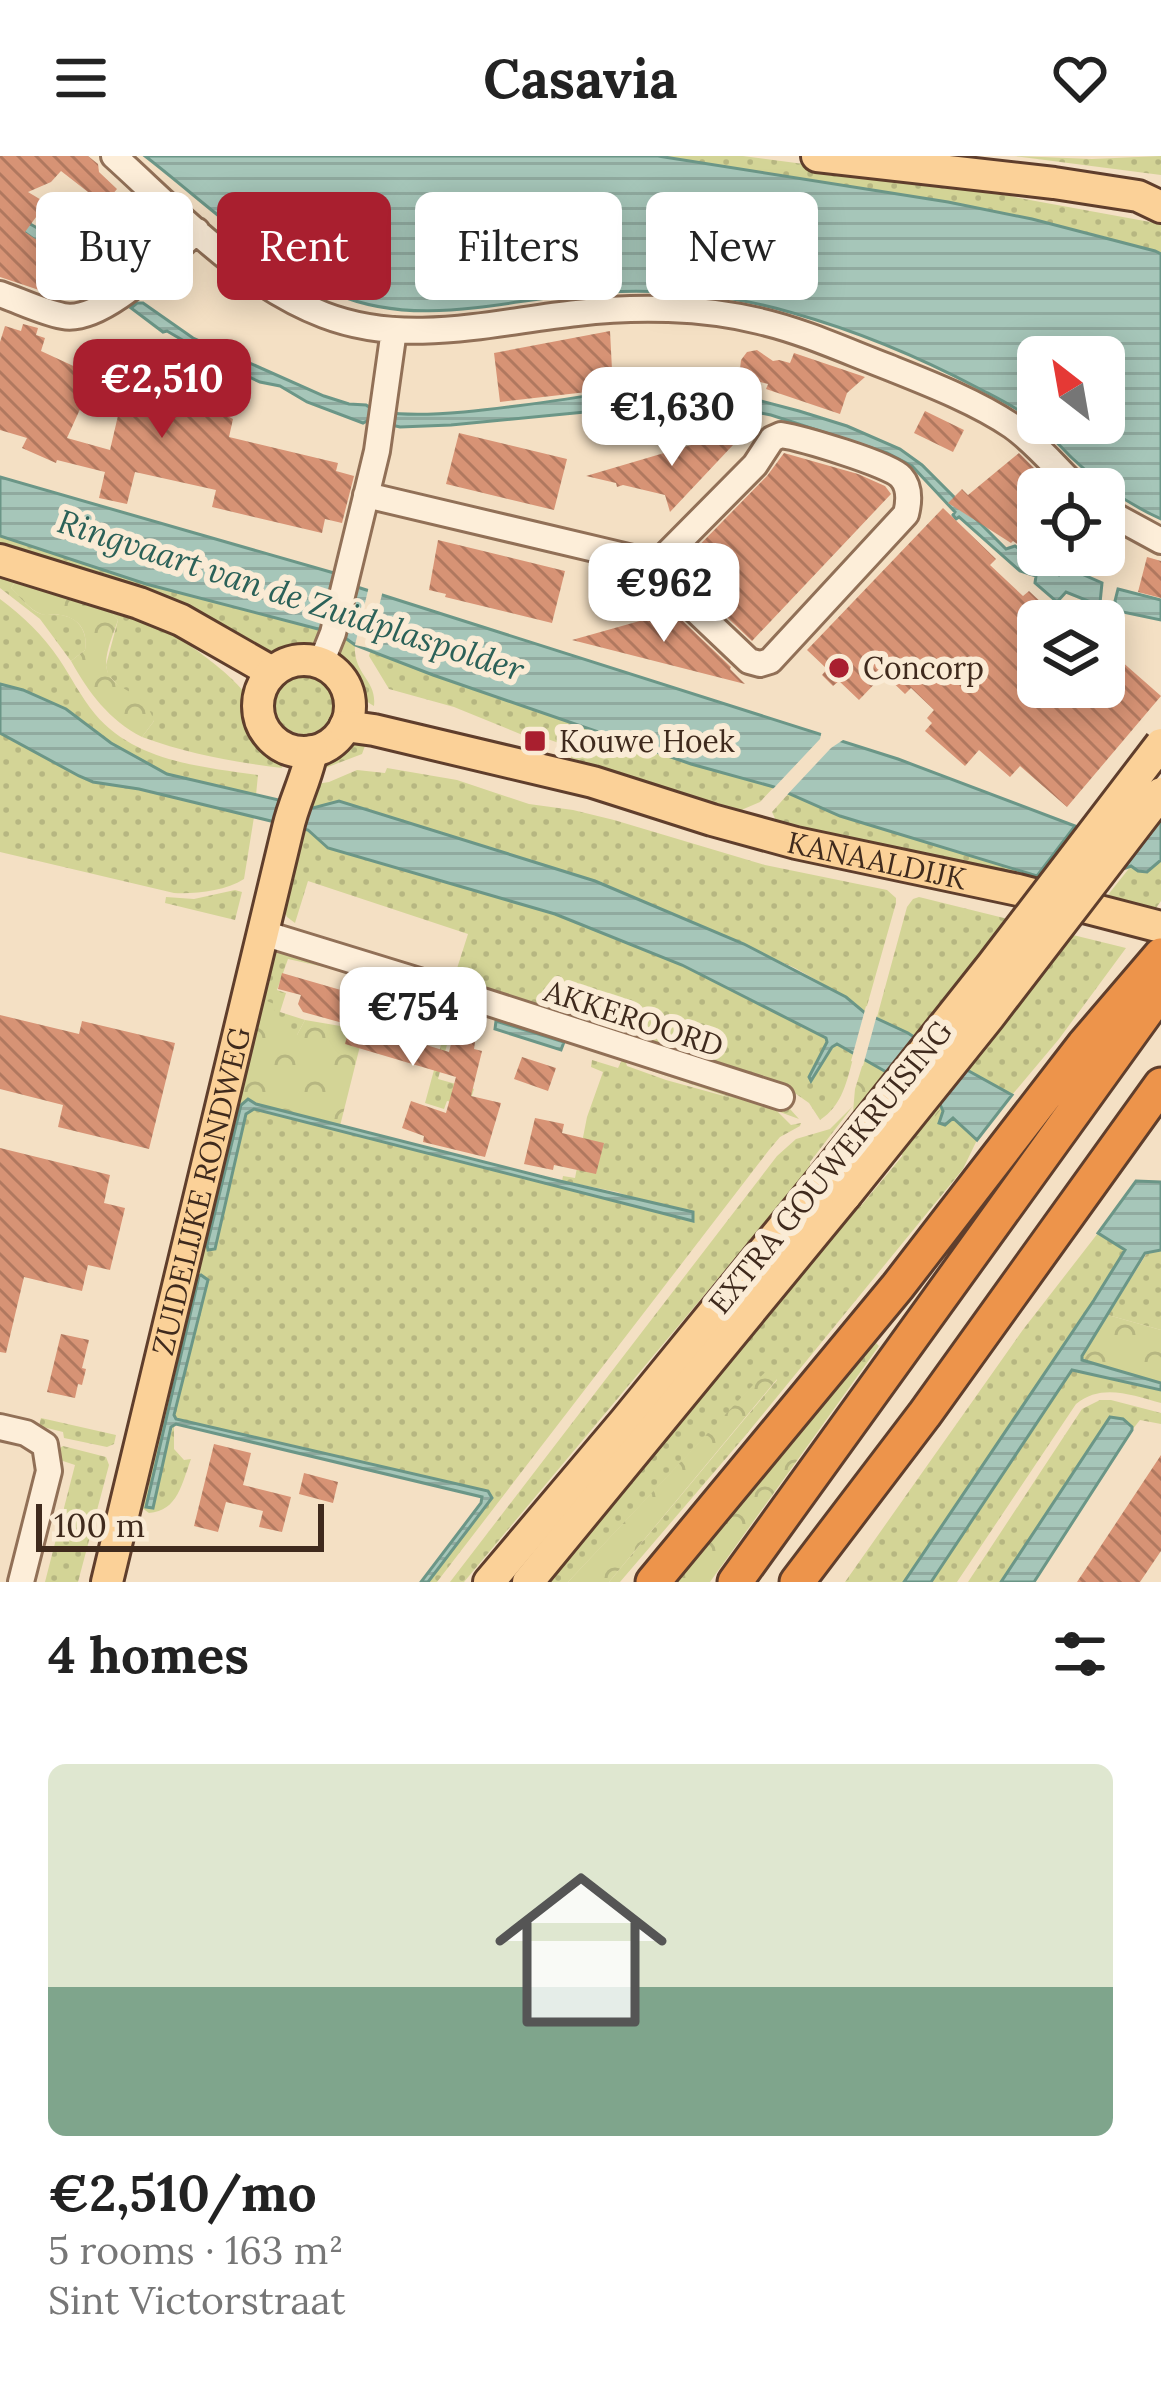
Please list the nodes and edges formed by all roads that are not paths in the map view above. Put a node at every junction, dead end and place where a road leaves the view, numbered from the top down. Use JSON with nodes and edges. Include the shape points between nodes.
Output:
{"nodes":[{"id":1,"x":115,"y":156,"type":"edge"},
{"id":2,"x":817,"y":156,"type":"edge"},
{"id":3,"x":1153,"y":199,"type":"edge"},
{"id":4,"x":196,"y":231,"type":"junction"},
{"id":5,"x":0,"y":294,"type":"edge"},
{"id":6,"x":394,"y":331,"type":"junction"},
{"id":7,"x":1057,"y":468,"type":"edge"},
{"id":8,"x":365,"y":495,"type":"junction"},
{"id":9,"x":1125,"y":522,"type":"edge"},
{"id":10,"x":1161,"y":541,"type":"edge"},
{"id":11,"x":0,"y":560,"type":"edge"},
{"id":12,"x":652,"y":568,"type":"junction"},
{"id":13,"x":321,"y":663,"type":"junction"},
{"id":14,"x":266,"y":684,"type":"junction"},
{"id":15,"x":347,"y":715,"type":"junction"},
{"id":16,"x":1161,"y":744,"type":"edge"},
{"id":17,"x":300,"y":750,"type":"junction"},
{"id":18,"x":1161,"y":794,"type":"edge"},
{"id":19,"x":1152,"y":925,"type":"edge"},
{"id":20,"x":262,"y":933,"type":"junction"},
{"id":21,"x":1161,"y":955,"type":"edge"},
{"id":22,"x":1161,"y":991,"type":"edge"},
{"id":23,"x":1161,"y":1085,"type":"edge"},
{"id":24,"x":781,"y":1096,"type":"dead end"},
{"id":25,"x":835,"y":1186,"type":"junction"},
{"id":26,"x":924,"y":1415,"type":"junction"},
{"id":27,"x":0,"y":1427,"type":"edge"},
{"id":28,"x":21,"y":1582,"type":"edge"},
{"id":29,"x":107,"y":1582,"type":"edge"},
{"id":30,"x":489,"y":1582,"type":"edge"},
{"id":31,"x":529,"y":1582,"type":"edge"},
{"id":32,"x":653,"y":1582,"type":"edge"},
{"id":33,"x":735,"y":1582,"type":"edge"},
{"id":34,"x":797,"y":1582,"type":"edge"},
{"id":35,"x":815,"y":1582,"type":"edge"}],
"edges":[{"from":1,"to":4,"type":"street"},
{"from":2,"to":3,"type":"main road"},
{"from":4,"to":5,"type":"street","via":[[84,316]]},
{"from":4,"to":6,"type":"street","via":[[271,290],[327,316]]},
{"from":6,"to":7,"type":"street","via":[[630,310],[762,321],[993,415]]},
{"from":6,"to":8,"type":"street"},
{"from":8,"to":12,"type":"street"},
{"from":8,"to":13,"type":"street"},
{"from":9,"to":10,"type":"street"},
{"from":11,"to":14,"type":"main road","via":[[181,620]]},
{"from":12,"to":12,"type":"street","via":[[749,661],[770,662],[906,514],[906,486],[892,470],[781,435]]},
{"from":13,"to":14,"type":"main road","via":[[290,662]]},
{"from":13,"to":15,"type":"main road","via":[[344,684]]},
{"from":14,"to":17,"type":"main road","via":[[264,728],[277,743]]},
{"from":15,"to":17,"type":"main road","via":[[328,745]]},
{"from":15,"to":19,"type":"main road","name":"KANAALDIJK","via":[[374,730],[593,782],[796,843]]},
{"from":16,"to":25,"type":"main road","name":"EXTRA GOUWEKRUISING","bridge":true},
{"from":17,"to":20,"type":"main road","name":"ZUIDELIJKE RONDWEG"},
{"from":18,"to":25,"type":"main road","name":"EXTRA GOUWEKRUISING","bridge":true,"via":[[989,1017]]},
{"from":20,"to":24,"type":"street","name":"AKKEROORD"},
{"from":20,"to":29,"type":"main road","name":"ZUIDELIJKE RONDWEG"},
{"from":21,"to":32,"type":"highway"},
{"from":22,"to":33,"type":"highway"},
{"from":23,"to":26,"type":"highway"},
{"from":25,"to":30,"type":"main road","name":"EXTRA GOUWEKRUISING"},
{"from":25,"to":31,"type":"main road","name":"EXTRA GOUWEKRUISING"},
{"from":26,"to":34,"type":"highway"},
{"from":26,"to":35,"type":"highway"},
{"from":27,"to":28,"type":"street","via":[[45,1445],[49,1471]]}]}
